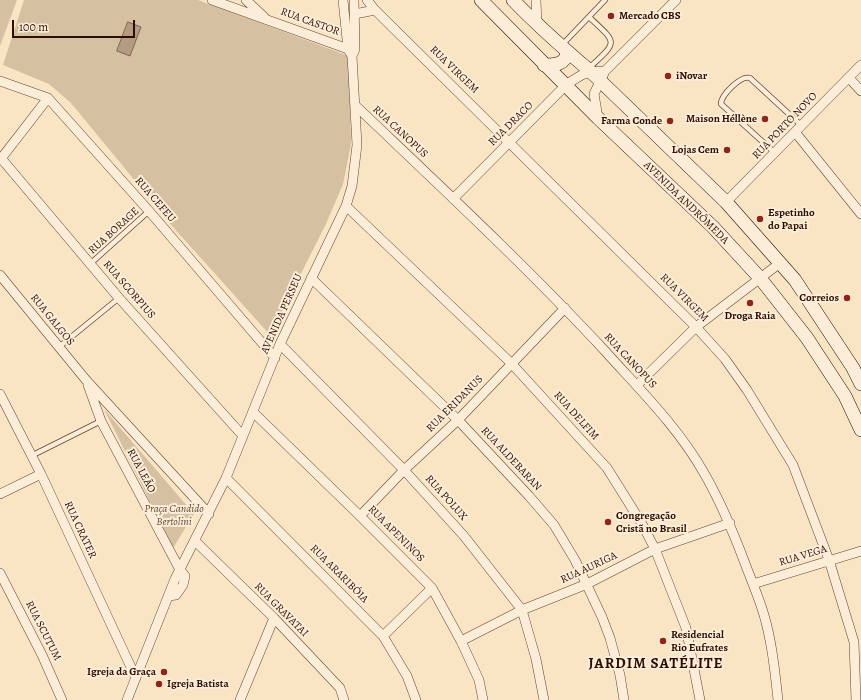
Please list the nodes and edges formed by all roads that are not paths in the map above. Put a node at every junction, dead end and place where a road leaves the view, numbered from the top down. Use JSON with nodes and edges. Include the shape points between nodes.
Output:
{"nodes":[{"id":1,"x":212,"y":0,"type":"edge"},
{"id":2,"x":246,"y":0,"type":"edge"},
{"id":3,"x":343,"y":0,"type":"edge"},
{"id":4,"x":354,"y":0,"type":"edge"},
{"id":5,"x":367,"y":0,"type":"edge"},
{"id":6,"x":481,"y":0,"type":"edge"},
{"id":7,"x":513,"y":0,"type":"edge"},
{"id":8,"x":536,"y":0,"type":"edge"},
{"id":9,"x":605,"y":0,"type":"edge"},
{"id":10,"x":676,"y":0,"type":"edge"},
{"id":11,"x":375,"y":10,"type":"junction"},
{"id":12,"x":355,"y":14,"type":"junction"},
{"id":13,"x":588,"y":17,"type":"junction"},
{"id":14,"x":267,"y":19,"type":"junction"},
{"id":15,"x":537,"y":24,"type":"junction"},
{"id":16,"x":564,"y":49,"type":"junction"},
{"id":17,"x":352,"y":51,"type":"junction"},
{"id":18,"x":544,"y":65,"type":"junction"},
{"id":19,"x":861,"y":65,"type":"edge"},
{"id":20,"x":589,"y":70,"type":"junction"},
{"id":21,"x":603,"y":76,"type":"junction"},
{"id":22,"x":849,"y":78,"type":"junction"},
{"id":23,"x":0,"y":81,"type":"edge"},
{"id":24,"x":566,"y":85,"type":"junction"},
{"id":25,"x":861,"y":91,"type":"edge"},
{"id":26,"x":48,"y":98,"type":"junction"},
{"id":27,"x":356,"y":106,"type":"junction"},
{"id":28,"x":598,"y":118,"type":"junction"},
{"id":29,"x":798,"y":129,"type":"junction"},
{"id":30,"x":510,"y":142,"type":"junction"},
{"id":31,"x":775,"y":153,"type":"junction"},
{"id":32,"x":0,"y":158,"type":"edge"},
{"id":33,"x":453,"y":199,"type":"junction"},
{"id":34,"x":726,"y":202,"type":"junction"},
{"id":35,"x":346,"y":206,"type":"junction"},
{"id":36,"x":149,"y":211,"type":"junction"},
{"id":37,"x":861,"y":214,"type":"edge"},
{"id":38,"x":780,"y":263,"type":"junction"},
{"id":39,"x":90,"y":264,"type":"junction"},
{"id":40,"x":0,"y":275,"type":"edge"},
{"id":41,"x":311,"y":278,"type":"junction"},
{"id":42,"x":760,"y":278,"type":"junction"},
{"id":43,"x":119,"y":298,"type":"junction"},
{"id":44,"x":565,"y":308,"type":"junction"},
{"id":45,"x":696,"y":327,"type":"junction"},
{"id":46,"x":280,"y":344,"type":"junction"},
{"id":47,"x":59,"y":347,"type":"junction"},
{"id":48,"x":275,"y":358,"type":"junction"},
{"id":49,"x":511,"y":363,"type":"junction"},
{"id":50,"x":86,"y":380,"type":"junction"},
{"id":51,"x":861,"y":384,"type":"edge"},
{"id":52,"x":637,"y":385,"type":"junction"},
{"id":53,"x":0,"y":394,"type":"edge"},
{"id":54,"x":253,"y":412,"type":"junction"},
{"id":55,"x":458,"y":420,"type":"junction"},
{"id":56,"x":101,"y":421,"type":"junction"},
{"id":57,"x":861,"y":430,"type":"edge"},
{"id":58,"x":243,"y":436,"type":"junction"},
{"id":59,"x":31,"y":456,"type":"junction"},
{"id":60,"x":404,"y":470,"type":"junction"},
{"id":61,"x":40,"y":474,"type":"junction"},
{"id":62,"x":226,"y":478,"type":"junction"},
{"id":63,"x":0,"y":494,"type":"edge"},
{"id":64,"x":209,"y":514,"type":"junction"},
{"id":65,"x":360,"y":516,"type":"junction"},
{"id":66,"x":730,"y":523,"type":"junction"},
{"id":67,"x":194,"y":541,"type":"junction"},
{"id":68,"x":655,"y":549,"type":"junction"},
{"id":69,"x":861,"y":551,"type":"edge"},
{"id":70,"x":829,"y":560,"type":"junction"},
{"id":71,"x":180,"y":570,"type":"junction"},
{"id":72,"x":0,"y":573,"type":"edge"},
{"id":73,"x":587,"y":584,"type":"junction"},
{"id":74,"x":753,"y":584,"type":"junction"},
{"id":75,"x":432,"y":588,"type":"junction"},
{"id":76,"x":522,"y":610,"type":"junction"},
{"id":77,"x":274,"y":618,"type":"junction"},
{"id":78,"x":383,"y":636,"type":"junction"},
{"id":79,"x":461,"y":641,"type":"junction"},
{"id":80,"x":136,"y":678,"type":"junction"},
{"id":81,"x":62,"y":700,"type":"edge"},
{"id":82,"x":127,"y":700,"type":"edge"},
{"id":83,"x":240,"y":700,"type":"edge"},
{"id":84,"x":344,"y":700,"type":"edge"},
{"id":85,"x":416,"y":700,"type":"edge"},
{"id":86,"x":483,"y":700,"type":"edge"},
{"id":87,"x":544,"y":700,"type":"edge"},
{"id":88,"x":624,"y":700,"type":"edge"},
{"id":89,"x":700,"y":700,"type":"edge"},
{"id":90,"x":778,"y":700,"type":"edge"},
{"id":91,"x":856,"y":700,"type":"edge"}],
"edges":[{"from":1,"to":14,"type":"street","name":"RUA CASTOR"},
{"from":2,"to":14,"type":"street"},
{"from":3,"to":17,"type":"street","name":"AVENIDA PERSEU"},
{"from":4,"to":12,"type":"street","name":"AVENIDA PERSEU"},
{"from":5,"to":11,"type":"street","name":"RUA VIRGEM"},
{"from":6,"to":18,"type":"main road","name":"AVENIDA ANDRÔMEDA"},
{"from":7,"to":15,"type":"main road"},
{"from":8,"to":15,"type":"street"},
{"from":9,"to":13,"type":"lane"},
{"from":10,"to":21,"type":"street"},
{"from":11,"to":12,"type":"street"},
{"from":11,"to":30,"type":"street","name":"RUA VIRGEM"},
{"from":12,"to":17,"type":"street","name":"AVENIDA PERSEU"},
{"from":13,"to":16,"type":"lane"},
{"from":13,"to":20,"type":"lane","via":[[611,41],[607,51]]},
{"from":14,"to":17,"type":"street","name":"RUA CASTOR"},
{"from":15,"to":16,"type":"main road"},
{"from":16,"to":18,"type":"main road","via":[[567,56],[561,63]]},
{"from":16,"to":20,"type":"main road"},
{"from":17,"to":27,"type":"street","name":"AVENIDA PERSEU"},
{"from":18,"to":24,"type":"main road","name":"AVENIDA ANDRÔMEDA"},
{"from":19,"to":22,"type":"street","name":"RUA PORTO NOVO"},
{"from":20,"to":21,"type":"main road"},
{"from":20,"to":24,"type":"street","name":"RUA DRACO"},
{"from":21,"to":28,"type":"street","via":[[594,94]]},
{"from":21,"to":34,"type":"main road"},
{"from":22,"to":25,"type":"street"},
{"from":22,"to":29,"type":"street","name":"RUA PORTO NOVO"},
{"from":23,"to":26,"type":"street","name":"RUA CEFEU"},
{"from":24,"to":28,"type":"main road","name":"AVENIDA ANDRÔMEDA"},
{"from":24,"to":30,"type":"street","name":"RUA DRACO"},
{"from":26,"to":32,"type":"street"},
{"from":26,"to":36,"type":"street","name":"RUA CEFEU"},
{"from":27,"to":33,"type":"street","name":"RUA CANOPUS"},
{"from":27,"to":35,"type":"street","name":"AVENIDA PERSEU","via":[[357,145],[352,186]]},
{"from":28,"to":42,"type":"main road","name":"AVENIDA ANDRÔMEDA","via":[[712,227]]},
{"from":29,"to":31,"type":"street","name":"RUA PORTO NOVO"},
{"from":29,"to":31,"type":"lane","via":[[750,78],[742,78],[723,97],[721,104]]},
{"from":29,"to":37,"type":"street"},
{"from":30,"to":33,"type":"street","name":"RUA DRACO"},
{"from":30,"to":45,"type":"street","name":"RUA VIRGEM"},
{"from":31,"to":34,"type":"street","name":"RUA PORTO NOVO"},
{"from":32,"to":39,"type":"street","name":"RUA SCORPIUS"},
{"from":33,"to":44,"type":"street","name":"RUA CANOPUS"},
{"from":34,"to":38,"type":"main road"},
{"from":35,"to":41,"type":"street","name":"AVENIDA PERSEU"},
{"from":35,"to":49,"type":"street","name":"RUA DELFIM"},
{"from":36,"to":39,"type":"lane","name":"RUA BORAGE"},
{"from":36,"to":48,"type":"street","name":"RUA CEFEU"},
{"from":38,"to":42,"type":"street"},
{"from":38,"to":51,"type":"main road","via":[[795,280]]},
{"from":39,"to":43,"type":"street","name":"RUA SCORPIUS"},
{"from":40,"to":47,"type":"street","name":"RUA GALGOS"},
{"from":41,"to":46,"type":"street","name":"AVENIDA PERSEU"},
{"from":41,"to":55,"type":"street","name":"RUA ALDEBARAN"},
{"from":42,"to":45,"type":"street"},
{"from":42,"to":57,"type":"main road","name":"AVENIDA ANDRÔMEDA","via":[[807,338],[845,396]]},
{"from":43,"to":47,"type":"lane"},
{"from":43,"to":58,"type":"street","name":"RUA SCORPIUS"},
{"from":44,"to":49,"type":"street","name":"RUA ERIDANUS"},
{"from":44,"to":52,"type":"street","name":"RUA CANOPUS"},
{"from":45,"to":52,"type":"street"},
{"from":45,"to":70,"type":"street","name":"RUA VIRGEM","via":[[725,359],[747,390],[793,465]]},
{"from":46,"to":48,"type":"street","name":"AVENIDA PERSEU"},
{"from":46,"to":60,"type":"street","name":"RUA POLUX"},
{"from":47,"to":50,"type":"street","name":"RUA GALGOS"},
{"from":48,"to":54,"type":"street","name":"AVENIDA PERSEU"},
{"from":49,"to":55,"type":"street","name":"RUA ERIDANUS"},
{"from":49,"to":68,"type":"street","name":"RUA DELFIM","via":[[607,468]]},
{"from":50,"to":56,"type":"street","name":"RUA LEÃO"},
{"from":50,"to":64,"type":"street"},
{"from":52,"to":66,"type":"street","name":"RUA CANOPUS","via":[[683,440],[704,473]]},
{"from":53,"to":59,"type":"street","name":"RUA CRATER"},
{"from":54,"to":58,"type":"street","name":"AVENIDA PERSEU"},
{"from":54,"to":65,"type":"street","name":"RUA APENINOS"},
{"from":55,"to":60,"type":"street","name":"RUA ERIDANUS"},
{"from":55,"to":73,"type":"street","name":"RUA ALDEBARAN","via":[[554,525]]},
{"from":56,"to":59,"type":"lane"},
{"from":56,"to":71,"type":"street","name":"RUA LEÃO"},
{"from":58,"to":62,"type":"street","name":"AVENIDA PERSEU"},
{"from":59,"to":61,"type":"street","name":"RUA CRATER"},
{"from":60,"to":65,"type":"street","name":"RUA ERIDANUS"},
{"from":60,"to":76,"type":"street","name":"RUA POLUX","via":[[464,536]]},
{"from":61,"to":63,"type":"street"},
{"from":61,"to":80,"type":"street","name":"RUA CRATER"},
{"from":62,"to":64,"type":"street","name":"AVENIDA PERSEU"},
{"from":62,"to":78,"type":"street","name":"RUA ARARIBÓIA"},
{"from":64,"to":67,"type":"street","name":"AVENIDA PERSEU"},
{"from":65,"to":75,"type":"street","name":"RUA APENINOS"},
{"from":66,"to":68,"type":"street","name":"RUA AURIGA"},
{"from":66,"to":74,"type":"street","name":"RUA CANOPUS"},
{"from":67,"to":71,"type":"street","name":"AVENIDA PERSEU"},
{"from":67,"to":77,"type":"street","name":"RUA GRAVATAI"},
{"from":68,"to":73,"type":"street","name":"RUA AURIGA"},
{"from":68,"to":89,"type":"street","name":"RUA DELFIM","via":[[686,628]]},
{"from":69,"to":70,"type":"street","name":"RUA VEGA"},
{"from":70,"to":74,"type":"street","name":"RUA VEGA"},
{"from":70,"to":91,"type":"street","name":"RUA VIRGEM","via":[[854,642]]},
{"from":71,"to":80,"type":"street","name":"AVENIDA PERSEU","via":[[185,576],[183,585],[176,594],[168,596]]},
{"from":72,"to":81,"type":"street","name":"RUA SCUTUM"},
{"from":73,"to":76,"type":"street","name":"RUA AURIGA"},
{"from":73,"to":88,"type":"street","name":"RUA ALDEBARAN","via":[[610,638]]},
{"from":74,"to":90,"type":"street","name":"RUA CANOPUS","via":[[764,616],[774,662]]},
{"from":75,"to":78,"type":"street"},
{"from":75,"to":79,"type":"street","name":"RUA APENINOS"},
{"from":76,"to":79,"type":"street","name":"RUA AURIGA"},
{"from":76,"to":87,"type":"street","name":"RUA POLUX"},
{"from":77,"to":83,"type":"street"},
{"from":77,"to":84,"type":"street","name":"RUA GRAVATAI","via":[[340,688]]},
{"from":78,"to":85,"type":"street","name":"RUA ARARIBÓIA","via":[[407,676]]},
{"from":79,"to":86,"type":"street","name":"RUA APENINOS","via":[[480,680]]},
{"from":80,"to":82,"type":"street","name":"AVENIDA PERSEU"}]}
